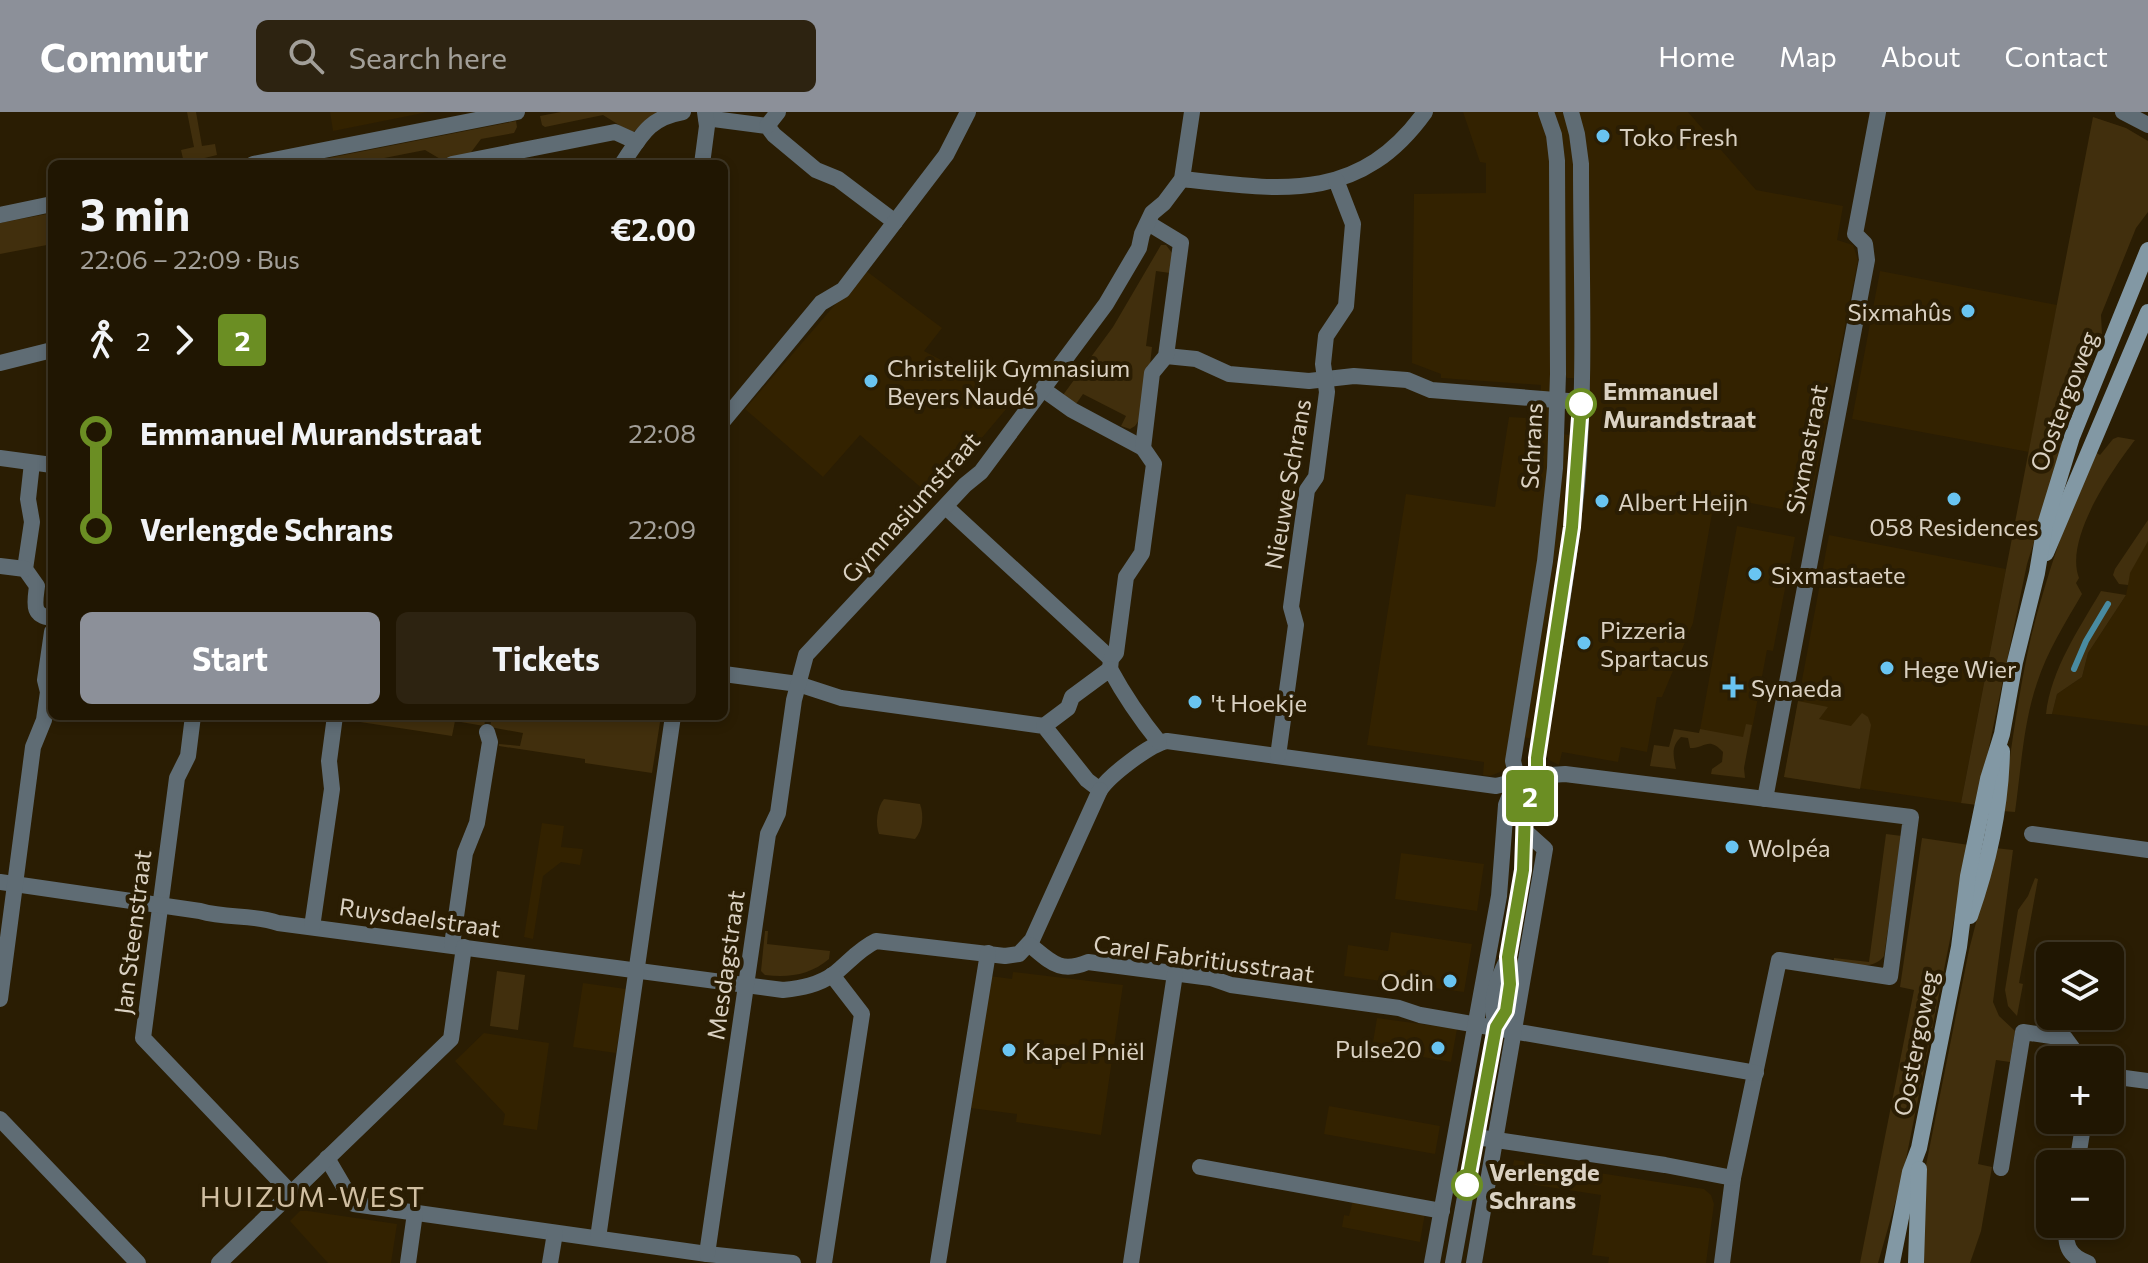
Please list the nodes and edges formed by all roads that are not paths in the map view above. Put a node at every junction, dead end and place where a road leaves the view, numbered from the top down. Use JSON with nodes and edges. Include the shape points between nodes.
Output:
{"nodes":[{"id":1,"x":517,"y":112,"type":"edge"},
{"id":2,"x":683,"y":112,"type":"edge"},
{"id":3,"x":778,"y":112,"type":"edge"},
{"id":4,"x":968,"y":112,"type":"edge"},
{"id":5,"x":1192,"y":112,"type":"edge"},
{"id":6,"x":1425,"y":112,"type":"edge"},
{"id":7,"x":1546,"y":112,"type":"edge"},
{"id":8,"x":1571,"y":112,"type":"edge"},
{"id":9,"x":1878,"y":112,"type":"edge"},
{"id":10,"x":2123,"y":112,"type":"edge"},
{"id":11,"x":706,"y":115,"type":"edge"},
{"id":12,"x":2148,"y":125,"type":"edge"},
{"id":13,"x":767,"y":126,"type":"junction"},
{"id":14,"x":637,"y":142,"type":"junction"},
{"id":15,"x":273,"y":160,"type":"edge"},
{"id":16,"x":472,"y":160,"type":"edge"},
{"id":17,"x":625,"y":160,"type":"edge"},
{"id":18,"x":702,"y":160,"type":"edge"},
{"id":19,"x":1182,"y":179,"type":"junction"},
{"id":20,"x":1336,"y":180,"type":"junction"},
{"id":21,"x":48,"y":205,"type":"edge"},
{"id":22,"x":0,"y":215,"type":"edge"},
{"id":23,"x":895,"y":222,"type":"junction"},
{"id":24,"x":1148,"y":223,"type":"junction"},
{"id":25,"x":2148,"y":250,"type":"edge"},
{"id":26,"x":2148,"y":312,"type":"edge"},
{"id":27,"x":48,"y":351,"type":"edge"},
{"id":28,"x":1166,"y":356,"type":"junction"},
{"id":29,"x":0,"y":363,"type":"edge"},
{"id":30,"x":1325,"y":380,"type":"junction"},
{"id":31,"x":1044,"y":390,"type":"junction"},
{"id":32,"x":1558,"y":400,"type":"junction"},
{"id":33,"x":1581,"y":402,"type":"junction"},
{"id":34,"x":728,"y":415,"type":"edge"},
{"id":35,"x":1143,"y":448,"type":"junction"},
{"id":36,"x":0,"y":458,"type":"edge"},
{"id":37,"x":32,"y":463,"type":"junction"},
{"id":38,"x":48,"y":465,"type":"edge"},
{"id":39,"x":946,"y":507,"type":"junction"},
{"id":40,"x":0,"y":566,"type":"edge"},
{"id":41,"x":25,"y":569,"type":"junction"},
{"id":42,"x":2037,"y":573,"type":"junction"},
{"id":43,"x":48,"y":618,"type":"edge"},
{"id":44,"x":48,"y":659,"type":"edge"},
{"id":45,"x":1111,"y":664,"type":"junction"},
{"id":46,"x":728,"y":675,"type":"edge"},
{"id":47,"x":798,"y":684,"type":"junction"},
{"id":48,"x":48,"y":692,"type":"edge"},
{"id":49,"x":48,"y":692,"type":"edge"},
{"id":50,"x":192,"y":720,"type":"edge"},
{"id":51,"x":334,"y":720,"type":"edge"},
{"id":52,"x":672,"y":720,"type":"edge"},
{"id":53,"x":1044,"y":726,"type":"junction"},
{"id":54,"x":487,"y":732,"type":"dead end"},
{"id":55,"x":1159,"y":742,"type":"junction"},
{"id":56,"x":1278,"y":756,"type":"junction"},
{"id":57,"x":1537,"y":776,"type":"junction"},
{"id":58,"x":1516,"y":780,"type":"junction"},
{"id":59,"x":1100,"y":790,"type":"junction"},
{"id":60,"x":1765,"y":799,"type":"junction"},
{"id":61,"x":1525,"y":810,"type":"junction"},
{"id":62,"x":1525,"y":831,"type":"junction"},
{"id":63,"x":2032,"y":834,"type":"dead end"},
{"id":64,"x":2148,"y":850,"type":"edge"},
{"id":65,"x":8,"y":884,"type":"edge"},
{"id":66,"x":161,"y":906,"type":"junction"},
{"id":67,"x":312,"y":927,"type":"junction"},
{"id":68,"x":1030,"y":945,"type":"junction"},
{"id":69,"x":458,"y":946,"type":"junction"},
{"id":70,"x":988,"y":953,"type":"junction"},
{"id":71,"x":636,"y":971,"type":"junction"},
{"id":72,"x":1175,"y":974,"type":"junction"},
{"id":73,"x":832,"y":975,"type":"junction"},
{"id":74,"x":748,"y":986,"type":"junction"},
{"id":75,"x":0,"y":999,"type":"edge"},
{"id":76,"x":1476,"y":1023,"type":"junction"},
{"id":77,"x":1496,"y":1027,"type":"junction"},
{"id":78,"x":1515,"y":1031,"type":"junction"},
{"id":79,"x":2071,"y":1046,"type":"edge"},
{"id":80,"x":1756,"y":1073,"type":"junction"},
{"id":81,"x":2124,"y":1078,"type":"edge"},
{"id":82,"x":2148,"y":1081,"type":"edge"},
{"id":83,"x":0,"y":1119,"type":"edge"},
{"id":84,"x":1476,"y":1137,"type":"junction"},
{"id":85,"x":1496,"y":1141,"type":"junction"},
{"id":86,"x":1919,"y":1148,"type":"junction"},
{"id":87,"x":327,"y":1158,"type":"junction"},
{"id":88,"x":1200,"y":1167,"type":"dead end"},
{"id":89,"x":2001,"y":1168,"type":"dead end"},
{"id":90,"x":1733,"y":1178,"type":"junction"},
{"id":91,"x":291,"y":1193,"type":"junction"},
{"id":92,"x":1442,"y":1211,"type":"junction"},
{"id":93,"x":415,"y":1213,"type":"junction"},
{"id":94,"x":555,"y":1233,"type":"junction"},
{"id":95,"x":598,"y":1238,"type":"junction"},
{"id":96,"x":2065,"y":1238,"type":"edge"},
{"id":97,"x":701,"y":1257,"type":"edge"},
{"id":98,"x":2079,"y":1261,"type":"edge"},
{"id":99,"x":138,"y":1263,"type":"edge"},
{"id":100,"x":219,"y":1263,"type":"edge"},
{"id":101,"x":408,"y":1263,"type":"edge"},
{"id":102,"x":550,"y":1263,"type":"edge"},
{"id":103,"x":793,"y":1263,"type":"edge"},
{"id":104,"x":824,"y":1263,"type":"edge"},
{"id":105,"x":938,"y":1263,"type":"edge"},
{"id":106,"x":1131,"y":1263,"type":"edge"},
{"id":107,"x":1432,"y":1263,"type":"edge"},
{"id":108,"x":1453,"y":1263,"type":"edge"},
{"id":109,"x":1474,"y":1263,"type":"edge"},
{"id":110,"x":1722,"y":1263,"type":"edge"},
{"id":111,"x":1892,"y":1263,"type":"edge"},
{"id":112,"x":1916,"y":1263,"type":"edge"}],
"edges":[{"from":1,"to":15,"type":"street"},
{"from":2,"to":14,"type":"street","via":[[657,120]]},
{"from":3,"to":13,"type":"street"},
{"from":4,"to":23,"type":"street","via":[[946,155]]},
{"from":5,"to":19,"type":"street"},
{"from":6,"to":20,"type":"street","via":[[1387,152]]},
{"from":7,"to":32,"type":"street","name":"Schrans","via":[[1557,161]]},
{"from":8,"to":33,"type":"street","name":"Schrans","via":[[1581,164]]},
{"from":9,"to":60,"type":"street","name":"Sixmastraat","via":[[1855,234],[1865,244],[1867,260]]},
{"from":10,"to":12,"type":"street"},
{"from":11,"to":13,"type":"street"},
{"from":11,"to":18,"type":"street"},
{"from":13,"to":23,"type":"street","via":[[816,170],[838,179]]},
{"from":14,"to":16,"type":"street","via":[[615,132]]},
{"from":14,"to":17,"type":"street"},
{"from":19,"to":20,"type":"street","via":[[1279,189]]},
{"from":19,"to":24,"type":"street","name":"Gymnasiumstraat"},
{"from":20,"to":30,"type":"street","name":"Nieuwe Schrans","via":[[1353,224],[1346,306],[1326,336]]},
{"from":21,"to":22,"type":"street"},
{"from":23,"to":34,"type":"street","via":[[843,290],[821,303]]},
{"from":24,"to":28,"type":"street","via":[[1181,243]]},
{"from":24,"to":31,"type":"street","name":"Gymnasiumstraat","via":[[1122,280]]},
{"from":25,"to":42,"type":"main road","name":"Oostergoweg","via":[[2064,462]]},
{"from":26,"to":42,"type":"main road","name":"Oostergoweg"},
{"from":27,"to":29,"type":"street"},
{"from":28,"to":30,"type":"street","via":[[1196,359],[1229,374]]},
{"from":28,"to":35,"type":"street","via":[[1152,373]]},
{"from":30,"to":32,"type":"street","via":[[1407,380],[1431,390]]},
{"from":30,"to":56,"type":"street","name":"Nieuwe Schrans","via":[[1316,477],[1307,490],[1291,607],[1296,625]]},
{"from":31,"to":35,"type":"street"},
{"from":31,"to":39,"type":"street","name":"Gymnasiumstraat","via":[[981,472]]},
{"from":32,"to":33,"type":"street"},
{"from":32,"to":58,"type":"street","name":"Schrans","via":[[1551,513],[1513,761]]},
{"from":33,"to":57,"type":"street","name":"Schrans","via":[[1572,527]]},
{"from":35,"to":45,"type":"street","via":[[1154,464],[1142,553],[1126,577]]},
{"from":36,"to":37,"type":"street"},
{"from":37,"to":38,"type":"street"},
{"from":37,"to":41,"type":"street"},
{"from":39,"to":45,"type":"street"},
{"from":39,"to":47,"type":"street","name":"Gymnasiumstraat","via":[[814,643]]},
{"from":40,"to":41,"type":"street"},
{"from":41,"to":43,"type":"street","via":[[37,586],[34,608]]},
{"from":42,"to":86,"type":"main road","name":"Oostergoweg","via":[[2002,734],[1991,843],[1959,947]]},
{"from":44,"to":49,"type":"street"},
{"from":45,"to":53,"type":"street"},
{"from":45,"to":55,"type":"street"},
{"from":46,"to":47,"type":"street"},
{"from":47,"to":53,"type":"street","via":[[841,698]]},
{"from":47,"to":74,"type":"street","name":"Mesdagstraat","via":[[778,813],[768,834]]},
{"from":48,"to":65,"type":"street","via":[[33,747],[16,867]]},
{"from":50,"to":66,"type":"street","name":"Jan Steenstraat","via":[[188,756],[177,778]]},
{"from":51,"to":67,"type":"street","via":[[332,789]]},
{"from":52,"to":71,"type":"street"},
{"from":53,"to":59,"type":"street"},
{"from":54,"to":69,"type":"street","via":[[490,742],[477,823],[465,853]]},
{"from":55,"to":56,"type":"street"},
{"from":55,"to":59,"type":"street"},
{"from":56,"to":58,"type":"street","via":[[1496,786]]},
{"from":57,"to":58,"type":"street"},
{"from":57,"to":60,"type":"street","via":[[1565,774]]},
{"from":57,"to":61,"type":"street"},
{"from":58,"to":61,"type":"street"},
{"from":58,"to":76,"type":"street","via":[[1506,805],[1499,896]]},
{"from":59,"to":68,"type":"street"},
{"from":60,"to":80,"type":"street","via":[[1911,817],[1890,977],[1779,960]]},
{"from":61,"to":62,"type":"street"},
{"from":62,"to":77,"type":"street","via":[[1508,957],[1491,1010]]},
{"from":62,"to":78,"type":"street","via":[[1545,849]]},
{"from":63,"to":64,"type":"street"},
{"from":65,"to":66,"type":"street","name":"Ruysdaelstraat"},
{"from":65,"to":75,"type":"street"},
{"from":66,"to":67,"type":"street","name":"Ruysdaelstraat"},
{"from":66,"to":91,"type":"street","name":"Jan Steenstraat","via":[[143,1038]]},
{"from":67,"to":69,"type":"street","name":"Ruysdaelstraat"},
{"from":68,"to":70,"type":"street","via":[[1012,956]]},
{"from":68,"to":72,"type":"street","name":"Carel Fabritiusstraat","via":[[1051,965],[1076,968],[1088,962]]},
{"from":69,"to":71,"type":"street","name":"Ruysdaelstraat"},
{"from":69,"to":87,"type":"street","via":[[451,1039]]},
{"from":70,"to":73,"type":"street","via":[[884,934]]},
{"from":70,"to":105,"type":"street"},
{"from":71,"to":74,"type":"street","name":"Ruysdaelstraat"},
{"from":71,"to":95,"type":"street"},
{"from":72,"to":76,"type":"street","name":"Carel Fabritiusstraat"},
{"from":72,"to":106,"type":"street"},
{"from":73,"to":74,"type":"street","name":"Ruysdaelstraat","via":[[799,988]]},
{"from":73,"to":104,"type":"street","via":[[862,1014]]},
{"from":74,"to":97,"type":"street","name":"Mesdagstraat"},
{"from":76,"to":77,"type":"street","name":"Carel Fabritiusstraat"},
{"from":76,"to":92,"type":"street"},
{"from":77,"to":78,"type":"street","name":"Carel Fabritiusstraat"},
{"from":77,"to":84,"type":"street"},
{"from":78,"to":80,"type":"street","name":"Carel Fabritiusstraat"},
{"from":78,"to":85,"type":"street"},
{"from":79,"to":89,"type":"street","via":[[2065,1038],[2023,1032]]},
{"from":80,"to":90,"type":"street"},
{"from":81,"to":82,"type":"street"},
{"from":83,"to":99,"type":"street"},
{"from":84,"to":85,"type":"street"},
{"from":84,"to":108,"type":"street"},
{"from":85,"to":90,"type":"street"},
{"from":85,"to":109,"type":"street"},
{"from":86,"to":111,"type":"main road","name":"Oostergoweg"},
{"from":86,"to":112,"type":"main road","name":"Oostergoweg"},
{"from":87,"to":91,"type":"street"},
{"from":87,"to":93,"type":"street","via":[[354,1204]]},
{"from":88,"to":92,"type":"street"},
{"from":90,"to":110,"type":"street"},
{"from":91,"to":100,"type":"street"},
{"from":92,"to":107,"type":"street"},
{"from":93,"to":94,"type":"street"},
{"from":93,"to":101,"type":"street"},
{"from":94,"to":95,"type":"street"},
{"from":94,"to":102,"type":"street"},
{"from":95,"to":97,"type":"street"},
{"from":96,"to":98,"type":"street"},
{"from":97,"to":103,"type":"street"}]}
